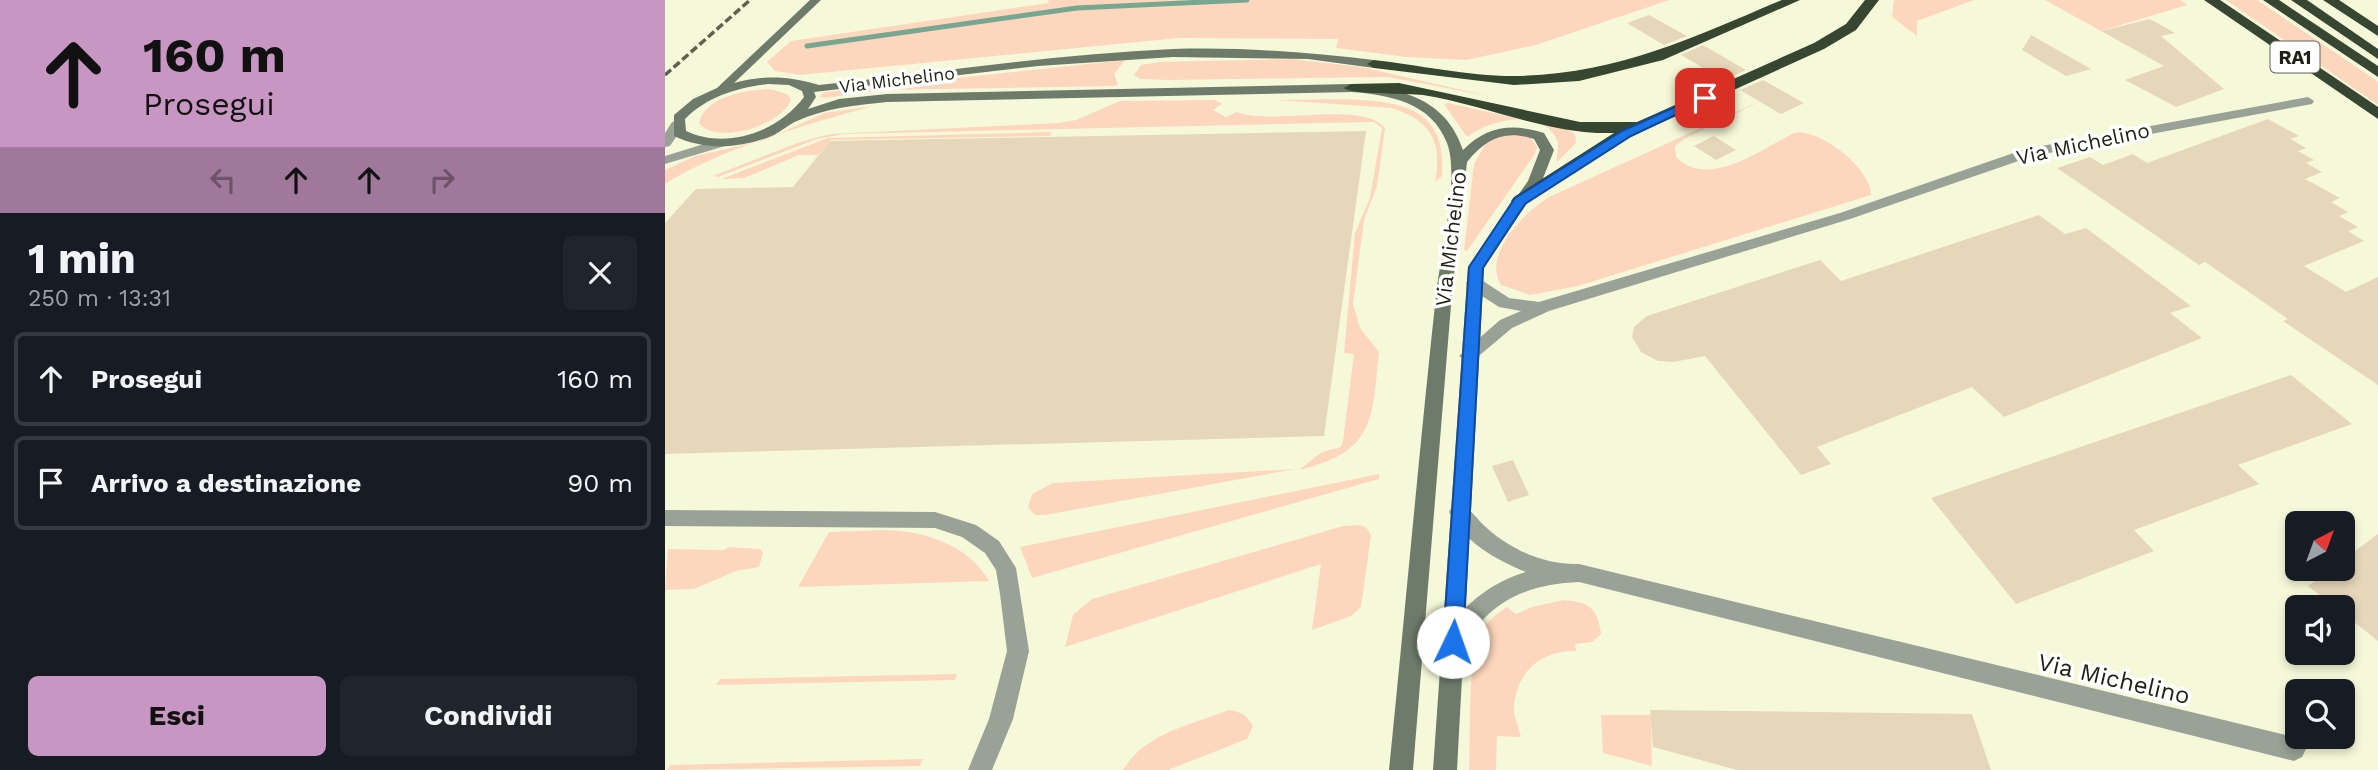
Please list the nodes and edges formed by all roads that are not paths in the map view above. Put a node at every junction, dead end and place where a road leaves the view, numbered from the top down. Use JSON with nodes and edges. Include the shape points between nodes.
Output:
{"nodes":[{"id":1,"x":816,"y":0,"type":"edge"},
{"id":2,"x":1793,"y":0,"type":"edge"},
{"id":3,"x":1872,"y":0,"type":"edge"},
{"id":4,"x":2211,"y":0,"type":"edge"},
{"id":5,"x":2270,"y":0,"type":"edge"},
{"id":6,"x":2298,"y":0,"type":"edge"},
{"id":7,"x":2330,"y":0,"type":"edge"},
{"id":8,"x":2378,"y":32,"type":"edge"},
{"id":9,"x":2378,"y":55,"type":"edge"},
{"id":10,"x":755,"y":59,"type":"junction"},
{"id":11,"x":1374,"y":64,"type":"joint"},
{"id":12,"x":2378,"y":73,"type":"edge"},
{"id":13,"x":783,"y":80,"type":"junction"},
{"id":14,"x":798,"y":83,"type":"junction"},
{"id":15,"x":1351,"y":88,"type":"junction"},
{"id":16,"x":717,"y":92,"type":"junction"},
{"id":17,"x":2308,"y":101,"type":"dead end"},
{"id":18,"x":2378,"y":114,"type":"edge"},
{"id":19,"x":793,"y":118,"type":"junction"},
{"id":20,"x":1650,"y":121,"type":"junction"},
{"id":21,"x":677,"y":125,"type":"junction"},
{"id":22,"x":665,"y":143,"type":"edge"},
{"id":23,"x":720,"y":143,"type":"junction"},
{"id":24,"x":665,"y":160,"type":"edge"},
{"id":25,"x":1460,"y":162,"type":"junction"},
{"id":26,"x":1520,"y":201,"type":"junction"},
{"id":27,"x":1474,"y":283,"type":"junction"},
{"id":28,"x":1543,"y":307,"type":"junction"},
{"id":29,"x":1468,"y":356,"type":"junction"},
{"id":30,"x":1459,"y":512,"type":"junction"},
{"id":31,"x":665,"y":518,"type":"edge"},
{"id":32,"x":1555,"y":573,"type":"junction"},
{"id":33,"x":1453,"y":642,"type":"junction"},
{"id":34,"x":2285,"y":747,"type":"edge"},
{"id":35,"x":979,"y":770,"type":"edge"},
{"id":36,"x":1401,"y":770,"type":"edge"},
{"id":37,"x":1445,"y":770,"type":"edge"}],
"edges":[{"from":1,"to":10,"type":"street"},
{"from":2,"to":11,"type":"highway","via":[[1658,57],[1606,73],[1514,81]]},
{"from":3,"to":20,"type":"highway","via":[[1850,27],[1819,46]]},
{"from":4,"to":18,"type":"highway","number":"RA1"},
{"from":5,"to":12,"type":"highway"},
{"from":6,"to":9,"type":"highway"},
{"from":7,"to":8,"type":"highway"},
{"from":10,"to":13,"type":"street","via":[[755,69],[761,75]]},
{"from":10,"to":16,"type":"street"},
{"from":11,"to":14,"type":"street","name":"Via Michelino","via":[[1300,55],[1192,54],[1092,58],[818,89]]},
{"from":13,"to":14,"type":"street","name":"Via Michelino"},
{"from":13,"to":16,"type":"street","via":[[751,82]]},
{"from":14,"to":19,"type":"street","via":[[810,97]]},
{"from":15,"to":19,"type":"street","name":"Via Michelino","via":[[887,98],[839,103]]},
{"from":15,"to":20,"type":"highway","via":[[1415,91],[1590,128],[1622,129]]},
{"from":15,"to":25,"type":"street","name":"Via Michelino","via":[[1396,93],[1427,106],[1447,127]]},
{"from":16,"to":21,"type":"street","via":[[685,111]]},
{"from":17,"to":28,"type":"street","name":"Via Michelino","via":[[2030,152],[1845,216]]},
{"from":19,"to":23,"type":"street","name":"Via Michelino","via":[[760,134]]},
{"from":20,"to":26,"type":"highway"},
{"from":21,"to":22,"type":"street"},
{"from":21,"to":23,"type":"street","via":[[679,134],[688,139]]},
{"from":23,"to":24,"type":"street"},
{"from":25,"to":26,"type":"street","name":"Via Michelino","via":[[1471,147],[1494,131],[1516,128],[1539,136],[1547,150],[1545,160]]},
{"from":25,"to":36,"type":"street","name":"Via Michelino"},
{"from":26,"to":27,"type":"street","name":"Via Michelino","via":[[1480,258]]},
{"from":27,"to":28,"type":"street","name":"Via Michelino","via":[[1505,303]]},
{"from":27,"to":29,"type":"street","name":"Via Michelino"},
{"from":28,"to":29,"type":"street","name":"Via Michelino","via":[[1506,324]]},
{"from":29,"to":30,"type":"street","name":"Via Michelino"},
{"from":30,"to":32,"type":"street","name":"Via Michelino","via":[[1494,548]]},
{"from":30,"to":33,"type":"street","name":"Via Michelino"},
{"from":31,"to":35,"type":"street","via":[[935,520],[969,531],[992,547],[1006,568],[1018,651],[1002,719]]},
{"from":32,"to":33,"type":"street","name":"Via Michelino","via":[[1497,594],[1471,614]]},
{"from":32,"to":34,"type":"street","name":"Via Michelino","via":[[1579,573]]},
{"from":33,"to":37,"type":"street","name":"Via Michelino"}]}
